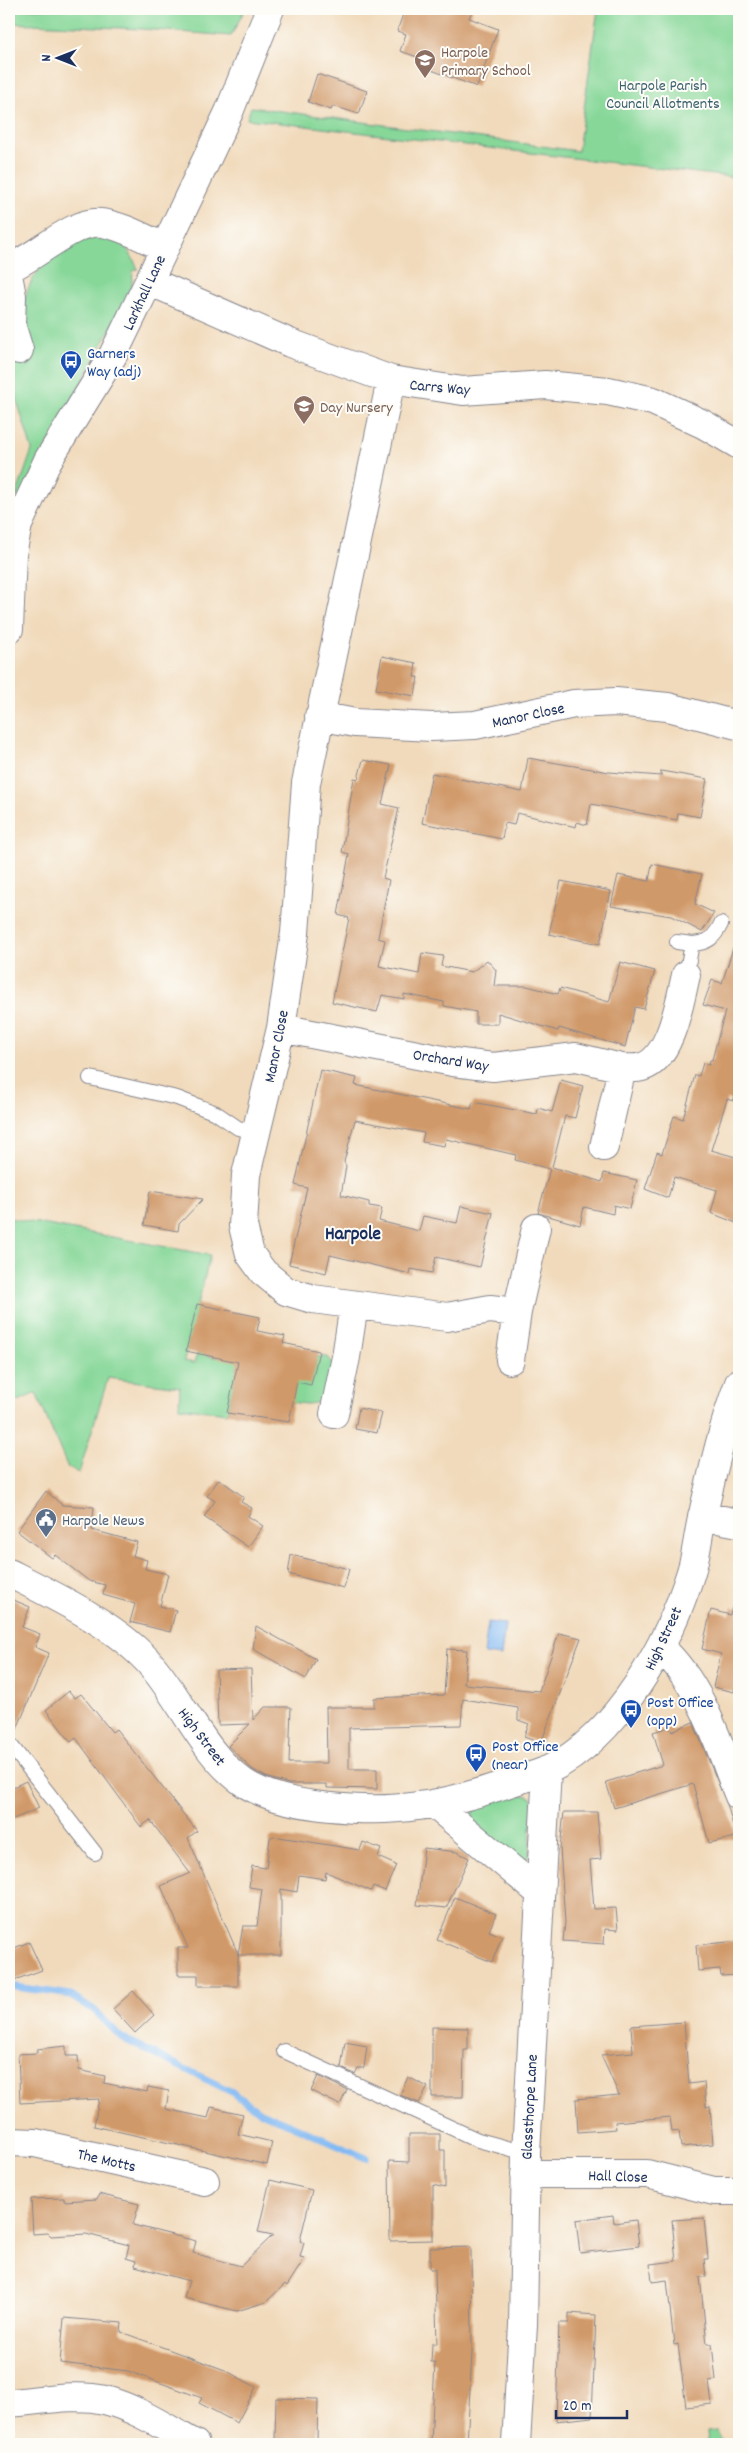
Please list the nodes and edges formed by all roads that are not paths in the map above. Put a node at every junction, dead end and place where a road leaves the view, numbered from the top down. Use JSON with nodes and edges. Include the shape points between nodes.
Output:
{"nodes":[{"id":1,"x":270,"y":9,"type":"edge"},
{"id":2,"x":164,"y":247,"type":"junction"},
{"id":3,"x":9,"y":268,"type":"edge"},
{"id":4,"x":9,"y":280,"type":"edge"},
{"id":5,"x":149,"y":281,"type":"junction"},
{"id":6,"x":18,"y":350,"type":"dead end"},
{"id":7,"x":391,"y":380,"type":"junction"},
{"id":8,"x":739,"y":444,"type":"edge"},
{"id":9,"x":13,"y":524,"type":"edge"},
{"id":10,"x":9,"y":629,"type":"edge"},
{"id":11,"x":319,"y":716,"type":"junction"},
{"id":12,"x":737,"y":725,"type":"dead end"},
{"id":13,"x":721,"y":924,"type":"dead end"},
{"id":14,"x":677,"y":942,"type":"dead end"},
{"id":15,"x":692,"y":944,"type":"junction"},
{"id":16,"x":686,"y":975,"type":"joint"},
{"id":17,"x":281,"y":1028,"type":"junction"},
{"id":18,"x":622,"y":1068,"type":"junction"},
{"id":19,"x":90,"y":1078,"type":"dead end"},
{"id":20,"x":257,"y":1132,"type":"junction"},
{"id":21,"x":604,"y":1147,"type":"dead end"},
{"id":22,"x":536,"y":1228,"type":"dead end"},
{"id":23,"x":354,"y":1305,"type":"junction"},
{"id":24,"x":517,"y":1312,"type":"junction"},
{"id":25,"x":510,"y":1360,"type":"dead end"},
{"id":26,"x":739,"y":1383,"type":"edge"},
{"id":27,"x":334,"y":1414,"type":"dead end"},
{"id":28,"x":702,"y":1516,"type":"junction"},
{"id":29,"x":739,"y":1523,"type":"edge"},
{"id":30,"x":9,"y":1573,"type":"edge"},
{"id":31,"x":660,"y":1648,"type":"junction"},
{"id":32,"x":9,"y":1743,"type":"edge"},
{"id":33,"x":547,"y":1770,"type":"junction"},
{"id":34,"x":739,"y":1796,"type":"edge"},
{"id":35,"x":434,"y":1804,"type":"junction"},
{"id":36,"x":95,"y":1853,"type":"dead end"},
{"id":37,"x":540,"y":1893,"type":"junction"},
{"id":38,"x":284,"y":2051,"type":"dead end"},
{"id":39,"x":9,"y":2142,"type":"edge"},
{"id":40,"x":525,"y":2164,"type":"junction"},
{"id":41,"x":204,"y":2181,"type":"dead end"},
{"id":42,"x":739,"y":2191,"type":"edge"},
{"id":43,"x":9,"y":2403,"type":"edge"},
{"id":44,"x":195,"y":2444,"type":"edge"},
{"id":45,"x":516,"y":2444,"type":"edge"}],
"edges":[{"from":1,"to":2,"type":"street","name":"Larkhall Lane","via":[[229,112]]},
{"from":2,"to":3,"type":"street","via":[[102,223],[83,225]]},
{"from":2,"to":5,"type":"street","name":"Larkhall Lane"},
{"from":4,"to":6,"type":"street","via":[[11,324]]},
{"from":5,"to":7,"type":"street","name":"Carrs Way","via":[[290,343]]},
{"from":5,"to":9,"type":"street","name":"Larkhall Lane","via":[[112,355]]},
{"from":7,"to":8,"type":"street","name":"Carrs Way","via":[[463,391],[545,385],[608,391],[653,401]]},
{"from":7,"to":11,"type":"street","name":"Manor Close"},
{"from":9,"to":10,"type":"street","name":"Larkhall Lane"},
{"from":11,"to":12,"type":"street","name":"Manor Close","via":[[356,723],[441,727],[475,725],[574,704],[616,702],[668,707]]},
{"from":11,"to":17,"type":"street","name":"Manor Close","via":[[306,783],[294,933]]},
{"from":13,"to":15,"type":"lane","via":[[714,937],[704,943]]},
{"from":14,"to":15,"type":"lane"},
{"from":15,"to":16,"type":"lane"},
{"from":16,"to":18,"type":"street","name":"Orchard Way","via":[[671,1034],[661,1052],[643,1067]]},
{"from":17,"to":18,"type":"street","name":"Orchard Way","via":[[485,1066],[576,1057]]},
{"from":17,"to":20,"type":"street","name":"Manor Close"},
{"from":18,"to":21,"type":"street"},
{"from":19,"to":20,"type":"lane","via":[[184,1100],[216,1113],[238,1128]]},
{"from":20,"to":23,"type":"street","name":"Manor Close","via":[[243,1198],[243,1226],[250,1254],[263,1272],[286,1291]]},
{"from":22,"to":24,"type":"street"},
{"from":23,"to":24,"type":"street","name":"Manor Close","via":[[447,1317],[490,1309]]},
{"from":23,"to":27,"type":"street"},
{"from":24,"to":25,"type":"street"},
{"from":26,"to":28,"type":"street","name":"High Street","via":[[728,1412]]},
{"from":28,"to":29,"type":"street"},
{"from":28,"to":31,"type":"street","name":"High Street","via":[[692,1571]]},
{"from":30,"to":35,"type":"street","name":"High Street","via":[[65,1601],[127,1642],[153,1666],[227,1768],[245,1783],[285,1800],[342,1808],[399,1809]]},
{"from":31,"to":33,"type":"street","name":"High Street","via":[[640,1682],[615,1714],[570,1756]]},
{"from":31,"to":34,"type":"street","via":[[675,1661],[689,1682],[710,1723]]},
{"from":32,"to":36,"type":"lane"},
{"from":33,"to":35,"type":"street","name":"High Street"},
{"from":33,"to":37,"type":"street","name":"Glassthorpe Lane"},
{"from":35,"to":37,"type":"street"},
{"from":37,"to":40,"type":"street","name":"Glassthorpe Lane"},
{"from":38,"to":40,"type":"lane"},
{"from":39,"to":41,"type":"street","name":"The Motts","via":[[35,2143]]},
{"from":40,"to":42,"type":"street","name":"Hall Close","via":[[647,2174],[714,2191]]},
{"from":40,"to":45,"type":"street","name":"Glassthorpe Lane","via":[[523,2325]]},
{"from":43,"to":44,"type":"street","via":[[64,2397],[104,2400],[144,2414]]}]}
